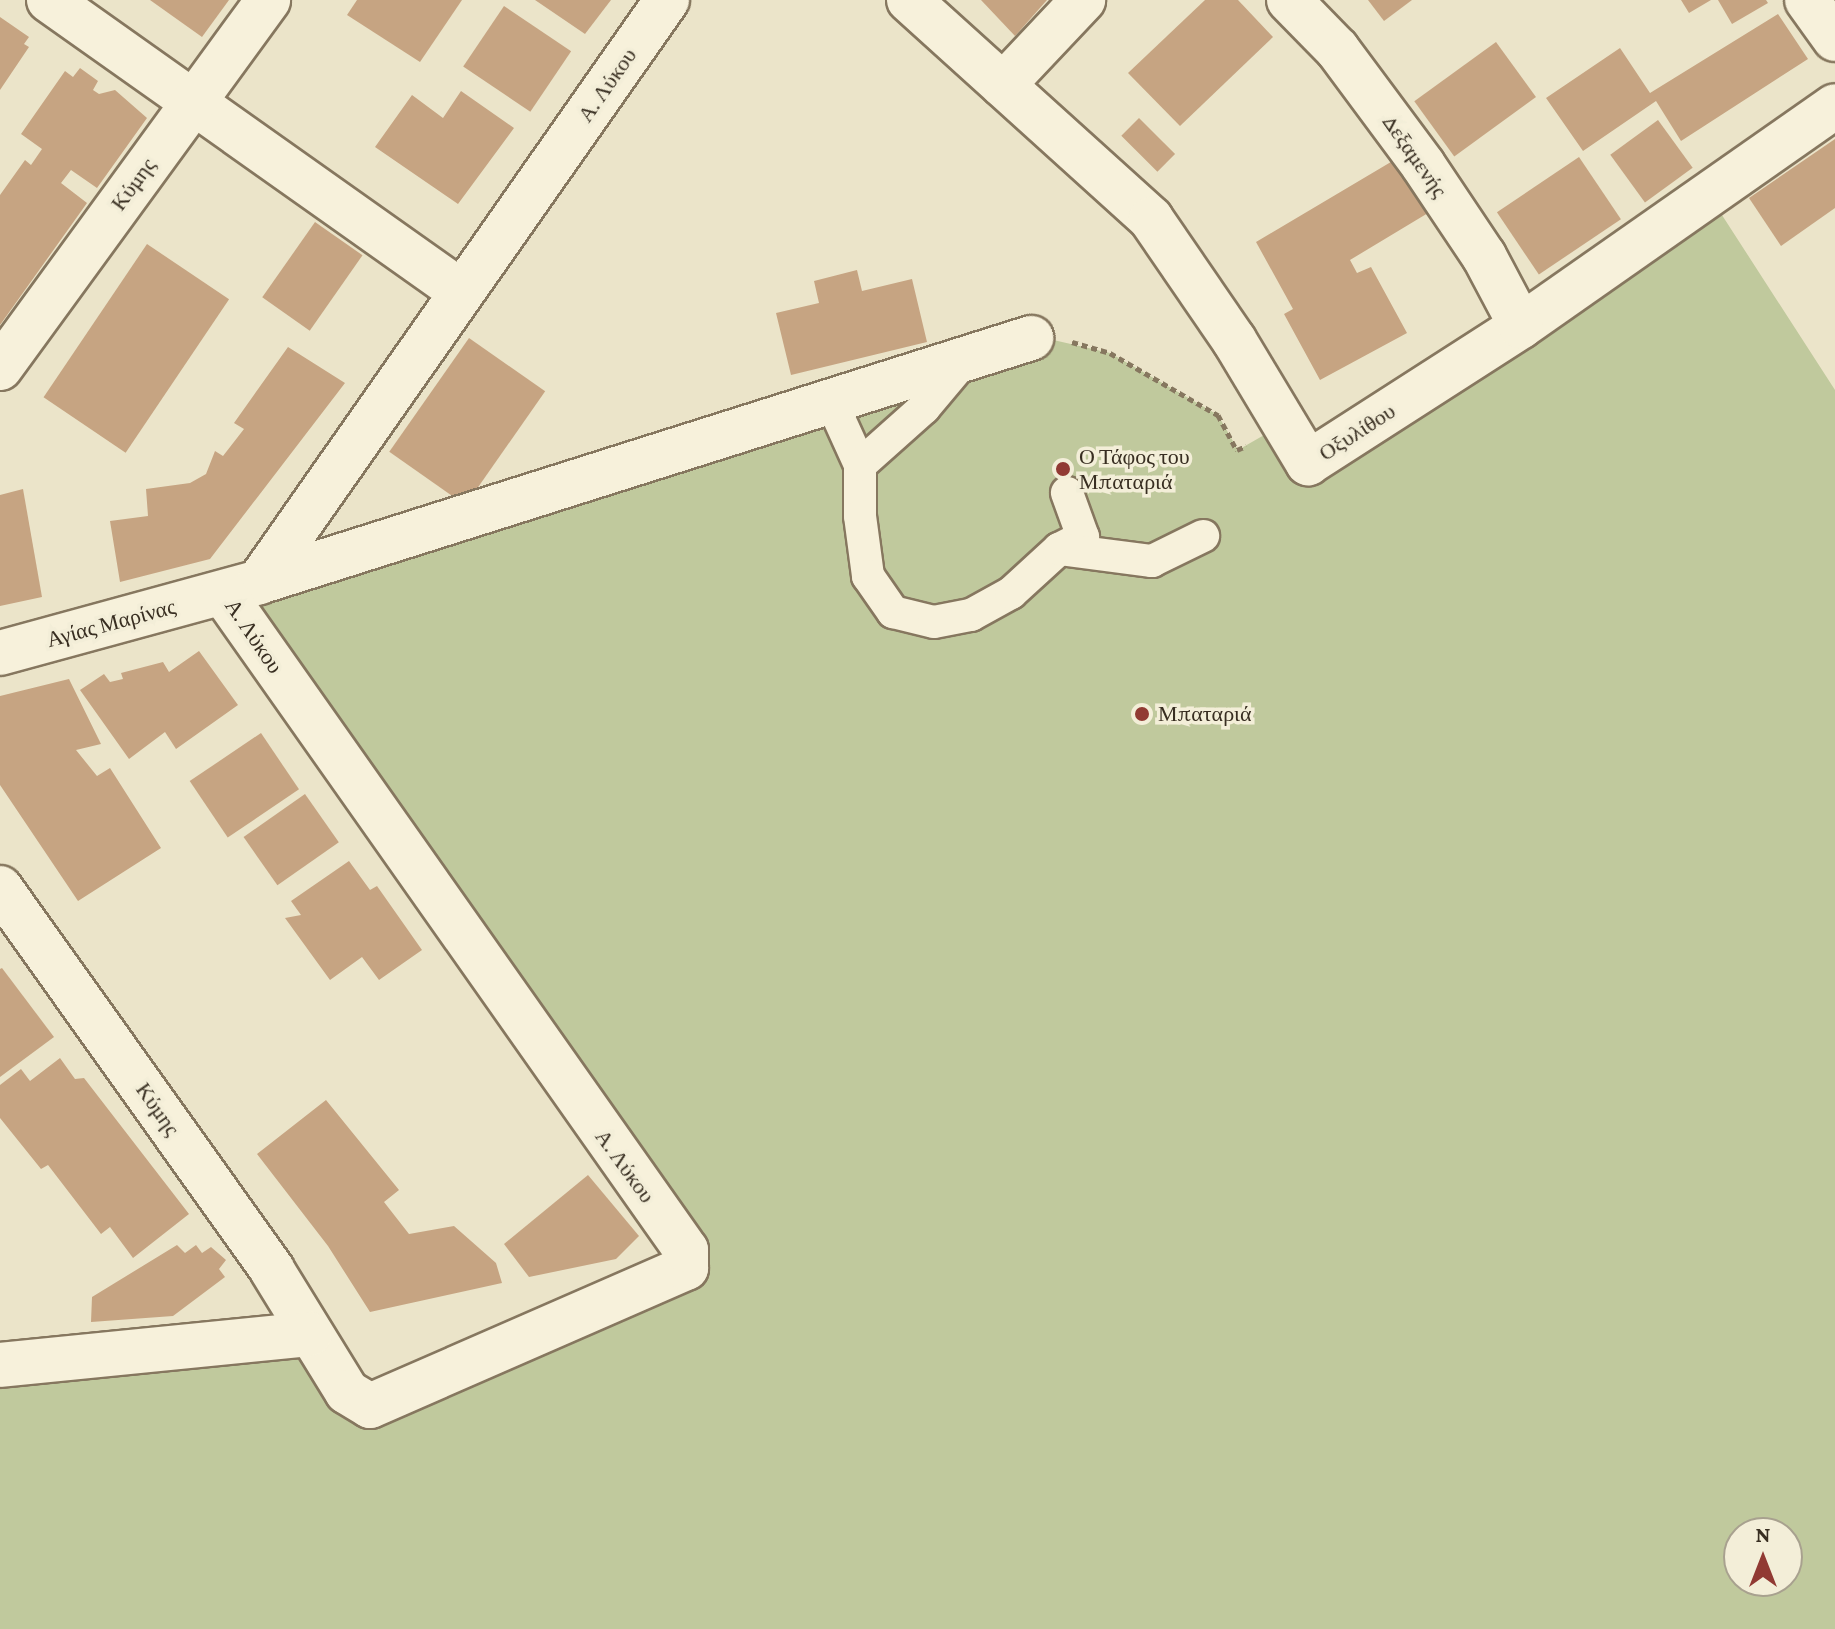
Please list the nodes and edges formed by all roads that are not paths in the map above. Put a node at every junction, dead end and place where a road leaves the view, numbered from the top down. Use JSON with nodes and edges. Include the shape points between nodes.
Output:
{"nodes":[{"id":1,"x":49,"y":0,"type":"edge"},
{"id":2,"x":268,"y":0,"type":"edge"},
{"id":3,"x":667,"y":0,"type":"edge"},
{"id":4,"x":909,"y":0,"type":"edge"},
{"id":5,"x":1083,"y":0,"type":"edge"},
{"id":6,"x":1289,"y":0,"type":"edge"},
{"id":7,"x":1807,"y":0,"type":"edge"},
{"id":8,"x":1835,"y":39,"type":"edge"},
{"id":9,"x":1003,"y":85,"type":"junction"},
{"id":10,"x":193,"y":100,"type":"junction"},
{"id":11,"x":1835,"y":106,"type":"edge"},
{"id":12,"x":460,"y":291,"type":"junction"},
{"id":13,"x":1521,"y":326,"type":"junction"},
{"id":14,"x":1031,"y":338,"type":"road end"},
{"id":15,"x":966,"y":358,"type":"junction"},
{"id":16,"x":0,"y":368,"type":"edge"},
{"id":17,"x":831,"y":401,"type":"junction"},
{"id":18,"x":860,"y":465,"type":"junction"},
{"id":19,"x":1067,"y":493,"type":"dead end"},
{"id":20,"x":1203,"y":536,"type":"dead end"},
{"id":21,"x":1059,"y":549,"type":"junction"},
{"id":22,"x":241,"y":587,"type":"junction"},
{"id":23,"x":0,"y":653,"type":"edge"},
{"id":24,"x":0,"y":888,"type":"edge"},
{"id":25,"x":686,"y":1250,"type":"joint"},
{"id":26,"x":309,"y":1334,"type":"junction"},
{"id":27,"x":0,"y":1365,"type":"edge"}],
"edges":[{"from":1,"to":10,"type":"street"},
{"from":2,"to":10,"type":"street","name":"Κύμης"},
{"from":3,"to":12,"type":"street","name":"Α. Λύκου"},
{"from":4,"to":9,"type":"street","name":"Οξυλίθου"},
{"from":5,"to":9,"type":"street"},
{"from":6,"to":13,"type":"street","name":"Δεξαμενής","via":[[1337,49],[1423,165],[1484,256]]},
{"from":7,"to":8,"type":"street"},
{"from":9,"to":13,"type":"street","name":"Οξυλίθου","via":[[1151,219],[1308,463]]},
{"from":10,"to":12,"type":"street"},
{"from":10,"to":16,"type":"street","name":"Κύμης"},
{"from":11,"to":13,"type":"street","name":"Οξυλίθου"},
{"from":12,"to":22,"type":"street","name":"Α. Λύκου"},
{"from":14,"to":15,"type":"street","name":"Αγίας Μαρίνας"},
{"from":15,"to":17,"type":"street","name":"Αγίας Μαρίνας"},
{"from":15,"to":18,"type":"street","via":[[924,408]]},
{"from":17,"to":18,"type":"street"},
{"from":17,"to":22,"type":"street","name":"Αγίας Μαρίνας"},
{"from":18,"to":21,"type":"street","via":[[868,576],[893,612],[934,622],[971,615],[1011,593]]},
{"from":19,"to":21,"type":"street","via":[[1083,537]]},
{"from":20,"to":21,"type":"street","via":[[1152,561]]},
{"from":22,"to":23,"type":"street","name":"Αγίας Μαρίνας"},
{"from":22,"to":25,"type":"street","name":"Α. Λύκου"},
{"from":24,"to":26,"type":"street","name":"Κύμης","via":[[272,1270]]},
{"from":25,"to":26,"type":"street","name":"Κύμης","via":[[686,1268],[370,1406],[347,1392]]},
{"from":26,"to":27,"type":"street"}]}
